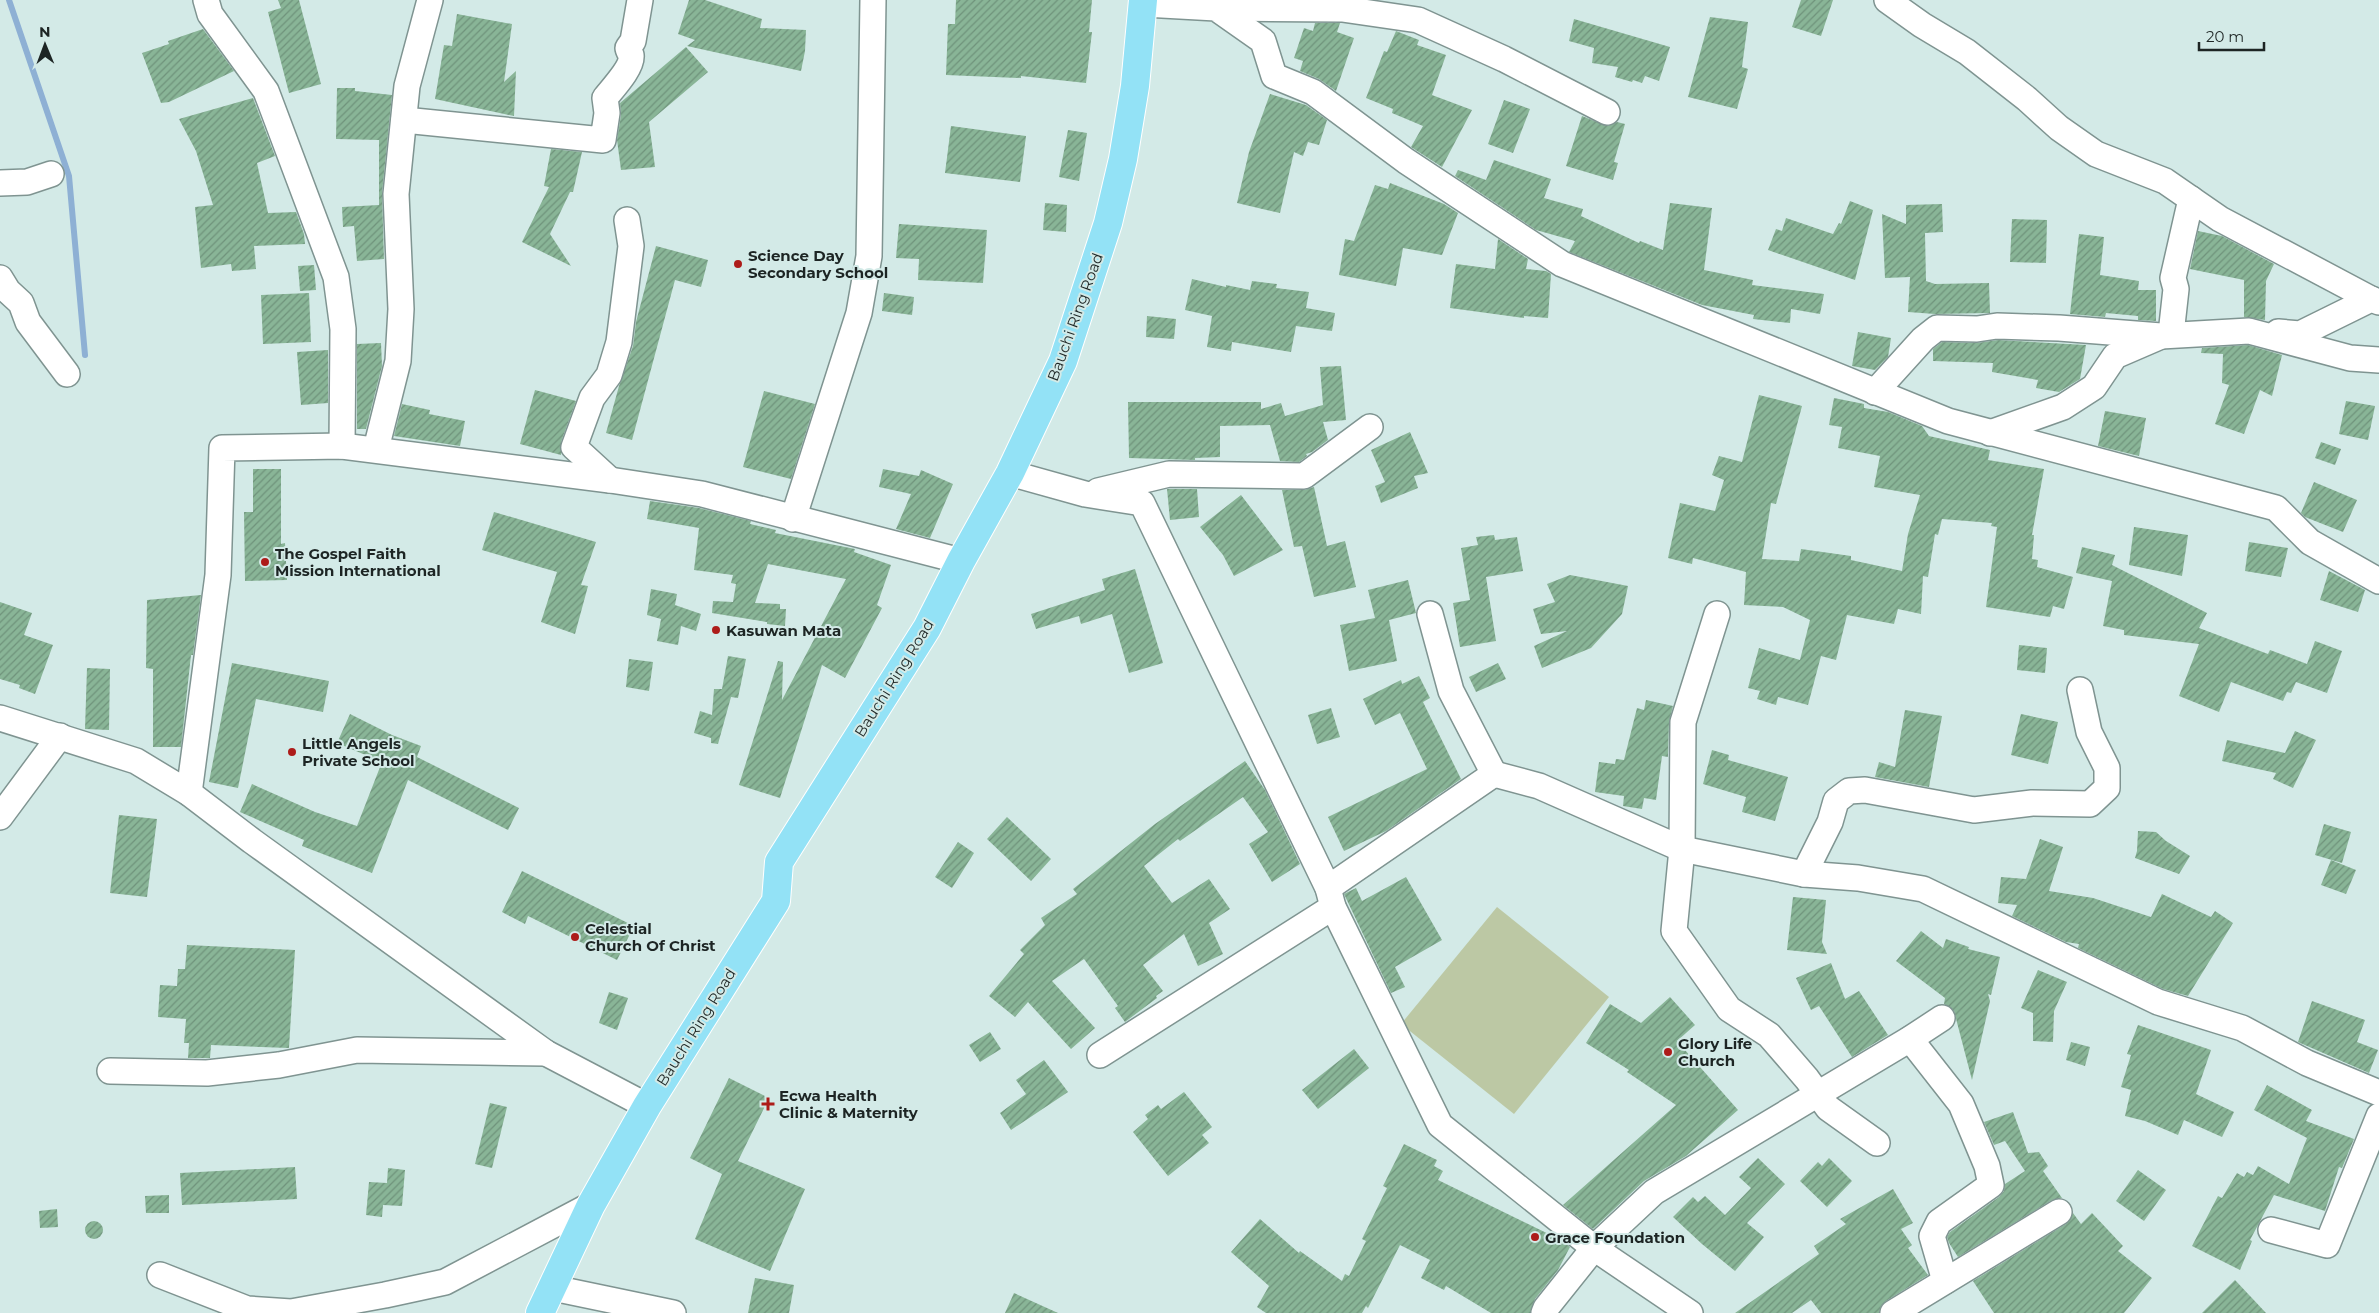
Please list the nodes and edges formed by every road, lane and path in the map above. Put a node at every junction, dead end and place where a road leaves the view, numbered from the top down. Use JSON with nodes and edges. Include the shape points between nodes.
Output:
{"nodes":[{"id":1,"x":206,"y":0,"type":"edge"},
{"id":2,"x":430,"y":0,"type":"edge"},
{"id":3,"x":640,"y":0,"type":"edge"},
{"id":4,"x":873,"y":0,"type":"edge"},
{"id":5,"x":1887,"y":0,"type":"edge"},
{"id":6,"x":1144,"y":2,"type":"edge"},
{"id":7,"x":1216,"y":8,"type":"junction"},
{"id":8,"x":1607,"y":112,"type":"dead end"},
{"id":9,"x":404,"y":120,"type":"junction"},
{"id":10,"x":51,"y":174,"type":"dead end"},
{"id":11,"x":0,"y":183,"type":"edge"},
{"id":12,"x":2191,"y":198,"type":"junction"},
{"id":13,"x":627,"y":220,"type":"dead end"},
{"id":14,"x":0,"y":278,"type":"edge"},
{"id":15,"x":2375,"y":300,"type":"edge"},
{"id":16,"x":2166,"y":335,"type":"junction"},
{"id":17,"x":2379,"y":360,"type":"edge"},
{"id":18,"x":67,"y":374,"type":"dead end"},
{"id":19,"x":1875,"y":392,"type":"junction"},
{"id":20,"x":1370,"y":428,"type":"dead end"},
{"id":21,"x":1990,"y":433,"type":"junction"},
{"id":22,"x":342,"y":446,"type":"junction"},
{"id":23,"x":376,"y":449,"type":"junction"},
{"id":24,"x":1010,"y":473,"type":"junction"},
{"id":25,"x":610,"y":480,"type":"junction"},
{"id":26,"x":1085,"y":494,"type":"junction"},
{"id":27,"x":793,"y":519,"type":"junction"},
{"id":28,"x":961,"y":561,"type":"junction"},
{"id":29,"x":2379,"y":581,"type":"edge"},
{"id":30,"x":1430,"y":614,"type":"dead end"},
{"id":31,"x":1717,"y":614,"type":"dead end"},
{"id":32,"x":2080,"y":690,"type":"dead end"},
{"id":33,"x":0,"y":718,"type":"edge"},
{"id":34,"x":60,"y":736,"type":"junction"},
{"id":35,"x":1494,"y":774,"type":"junction"},
{"id":36,"x":189,"y":793,"type":"junction"},
{"id":37,"x":0,"y":816,"type":"edge"},
{"id":38,"x":1682,"y":849,"type":"junction"},
{"id":39,"x":1804,"y":874,"type":"junction"},
{"id":40,"x":1330,"y":898,"type":"junction"},
{"id":41,"x":1942,"y":1018,"type":"dead end"},
{"id":42,"x":1910,"y":1039,"type":"junction"},
{"id":43,"x":546,"y":1053,"type":"junction"},
{"id":44,"x":1100,"y":1055,"type":"dead end"},
{"id":45,"x":110,"y":1071,"type":"dead end"},
{"id":46,"x":2379,"y":1093,"type":"edge"},
{"id":47,"x":1819,"y":1094,"type":"junction"},
{"id":48,"x":647,"y":1106,"type":"junction"},
{"id":49,"x":2379,"y":1116,"type":"edge"},
{"id":50,"x":1877,"y":1144,"type":"dead end"},
{"id":51,"x":591,"y":1205,"type":"junction"},
{"id":52,"x":2059,"y":1212,"type":"dead end"},
{"id":53,"x":2271,"y":1230,"type":"dead end"},
{"id":54,"x":1594,"y":1248,"type":"junction"},
{"id":55,"x":160,"y":1276,"type":"dead end"},
{"id":56,"x":1945,"y":1281,"type":"junction"},
{"id":57,"x":553,"y":1288,"type":"junction"},
{"id":58,"x":540,"y":1313,"type":"edge"},
{"id":59,"x":673,"y":1313,"type":"edge"},
{"id":60,"x":1544,"y":1313,"type":"edge"},
{"id":61,"x":1690,"y":1313,"type":"edge"},
{"id":62,"x":1893,"y":1313,"type":"edge"}],
"edges":[{"from":1,"to":22,"type":"street","via":[[210,14],[266,91],[336,277],[343,328]]},
{"from":2,"to":9,"type":"street","via":[[408,86]]},
{"from":3,"to":9,"type":"street","via":[[633,41],[628,48],[629,64],[605,98],[607,113],[603,140]]},
{"from":4,"to":27,"type":"street","via":[[869,256],[860,313]]},
{"from":5,"to":12,"type":"street","via":[[1967,52],[2096,154],[2166,181]]},
{"from":6,"to":7,"type":"street"},
{"from":6,"to":24,"type":"main road","name":"Bauchi Ring Road","via":[[1123,160],[1108,223],[1063,361]]},
{"from":7,"to":8,"type":"street","via":[[1342,9],[1418,20],[1504,59]]},
{"from":7,"to":19,"type":"street","via":[[1263,41],[1274,76],[1313,92],[1406,161],[1562,264]]},
{"from":9,"to":23,"type":"street","via":[[396,194],[401,309],[398,362]]},
{"from":10,"to":11,"type":"street","via":[[26,182]]},
{"from":12,"to":15,"type":"street","via":[[2220,219]]},
{"from":12,"to":16,"type":"street","via":[[2173,278],[2176,289]]},
{"from":13,"to":25,"type":"street","via":[[631,246],[619,342],[609,376],[592,398],[574,447]]},
{"from":14,"to":18,"type":"street","via":[[8,292],[21,303],[28,322]]},
{"from":15,"to":16,"type":"street","via":[[2300,334],[2222,326]]},
{"from":16,"to":17,"type":"street","via":[[2249,331],[2350,358]]},
{"from":16,"to":19,"type":"street","via":[[1997,326],[1937,328]]},
{"from":16,"to":21,"type":"street","via":[[2115,356],[2094,387],[2063,407]]},
{"from":19,"to":21,"type":"street","via":[[1948,421]]},
{"from":20,"to":26,"type":"street","via":[[1304,476],[1169,474]]},
{"from":21,"to":29,"type":"street","via":[[2276,508],[2310,542]]},
{"from":22,"to":23,"type":"street"},
{"from":22,"to":36,"type":"street","via":[[222,448],[218,575]]},
{"from":23,"to":25,"type":"street"},
{"from":24,"to":26,"type":"street"},
{"from":24,"to":28,"type":"main road","name":"Bauchi Ring Road"},
{"from":25,"to":27,"type":"street","via":[[702,494]]},
{"from":26,"to":40,"type":"street","via":[[1142,503]]},
{"from":27,"to":28,"type":"street"},
{"from":28,"to":48,"type":"main road","name":"Bauchi Ring Road","via":[[927,628],[779,862],[776,901]]},
{"from":30,"to":35,"type":"street","via":[[1451,691]]},
{"from":31,"to":38,"type":"street","via":[[1683,722]]},
{"from":32,"to":39,"type":"street","via":[[2089,732],[2107,768],[2107,788],[2090,804],[2032,803],[1974,810],[1865,790],[1849,791],[1836,801],[1830,822]]},
{"from":33,"to":34,"type":"street"},
{"from":34,"to":36,"type":"street","via":[[136,761]]},
{"from":34,"to":37,"type":"street"},
{"from":35,"to":38,"type":"street","via":[[1538,786]]},
{"from":35,"to":40,"type":"street"},
{"from":36,"to":43,"type":"street","via":[[252,842]]},
{"from":38,"to":39,"type":"street"},
{"from":38,"to":47,"type":"street","via":[[1674,931],[1729,1009],[1769,1035]]},
{"from":39,"to":46,"type":"street","via":[[1858,878],[1923,889],[2158,1002],[2242,1028],[2307,1064]]},
{"from":40,"to":44,"type":"street"},
{"from":40,"to":54,"type":"street","via":[[1440,1126]]},
{"from":41,"to":42,"type":"street"},
{"from":42,"to":47,"type":"street"},
{"from":42,"to":56,"type":"street","via":[[1961,1104],[1987,1166],[1991,1185],[1939,1222],[1932,1236]]},
{"from":43,"to":45,"type":"street","via":[[357,1050],[279,1065],[207,1073]]},
{"from":43,"to":48,"type":"street"},
{"from":47,"to":50,"type":"street","via":[[1828,1108]]},
{"from":47,"to":54,"type":"street","via":[[1654,1192]]},
{"from":48,"to":51,"type":"main road","name":"Bauchi Ring Road"},
{"from":49,"to":53,"type":"street","via":[[2328,1245]]},
{"from":51,"to":55,"type":"street","via":[[445,1282],[291,1312],[247,1309]]},
{"from":51,"to":57,"type":"main road","name":"Bauchi Ring Road"},
{"from":52,"to":56,"type":"street"},
{"from":54,"to":60,"type":"street"},
{"from":54,"to":61,"type":"street"},
{"from":56,"to":62,"type":"street"},
{"from":57,"to":58,"type":"main road","name":"Bauchi Ring Road"},
{"from":57,"to":59,"type":"street"}]}
